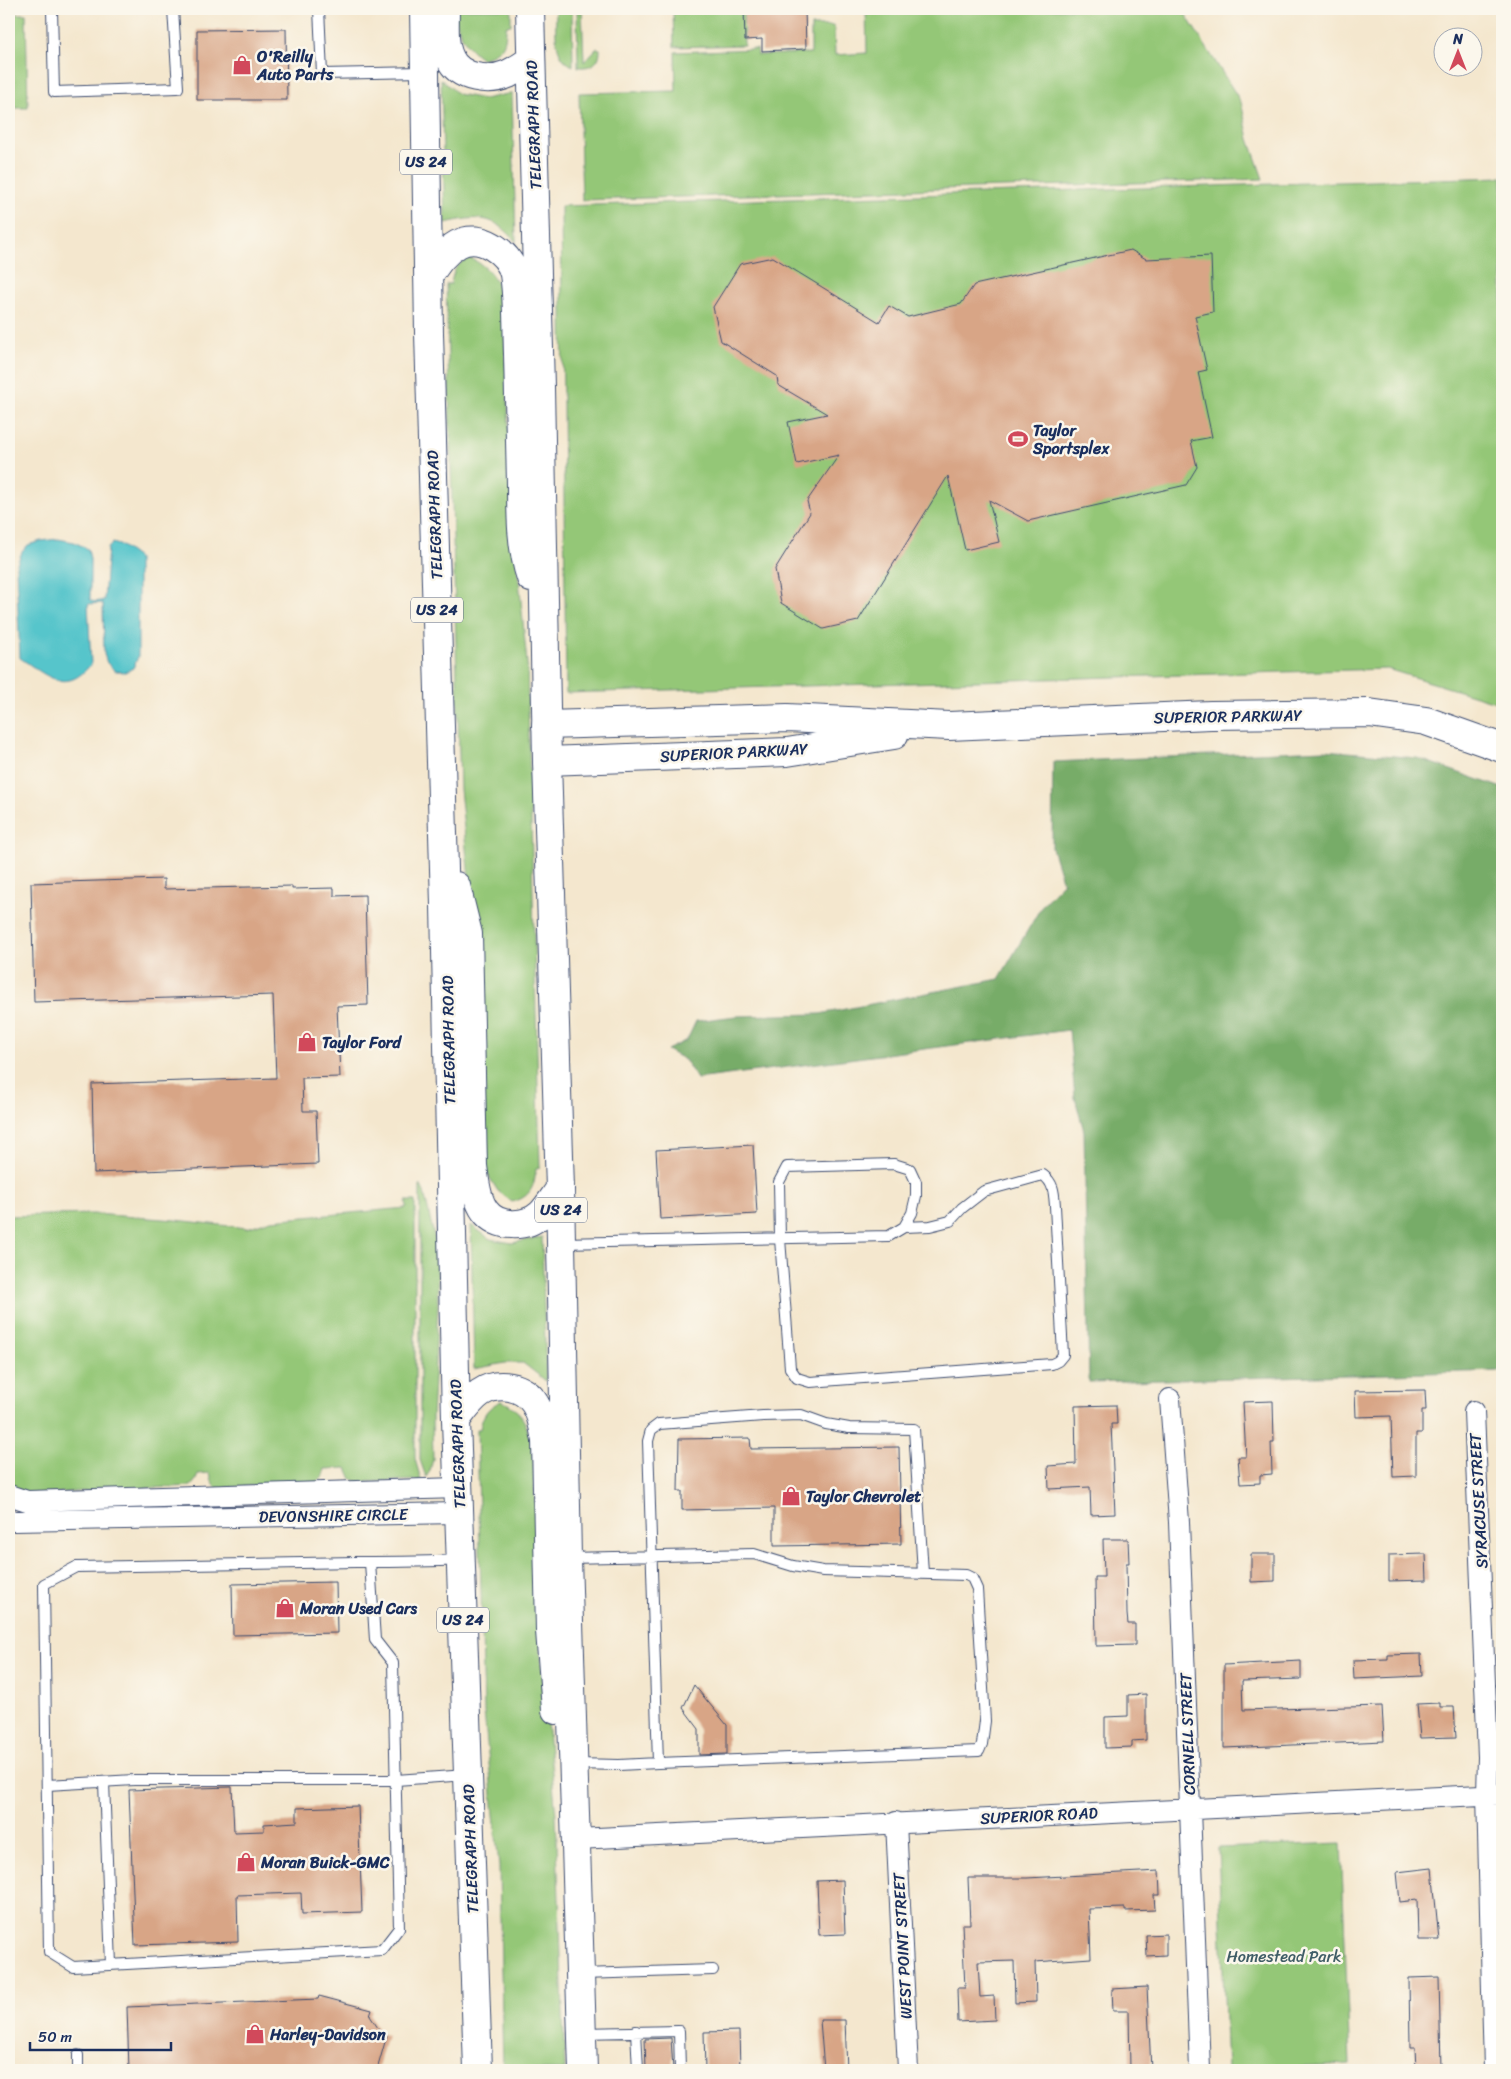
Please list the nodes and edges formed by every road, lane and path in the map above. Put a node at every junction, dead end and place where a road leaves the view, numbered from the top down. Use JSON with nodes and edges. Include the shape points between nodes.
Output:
{"nodes":[{"id":1,"x":52,"y":9,"type":"edge"},
{"id":2,"x":173,"y":9,"type":"edge"},
{"id":3,"x":319,"y":9,"type":"edge"},
{"id":4,"x":424,"y":9,"type":"edge"},
{"id":5,"x":445,"y":9,"type":"edge"},
{"id":6,"x":530,"y":9,"type":"edge"},
{"id":7,"x":531,"y":60,"type":"junction"},
{"id":8,"x":425,"y":72,"type":"junction"},
{"id":9,"x":428,"y":277,"type":"junction"},
{"id":10,"x":544,"y":617,"type":"junction"},
{"id":11,"x":546,"y":725,"type":"junction"},
{"id":12,"x":949,"y":726,"type":"junction"},
{"id":13,"x":1502,"y":748,"type":"edge"},
{"id":14,"x":547,"y":761,"type":"junction"},
{"id":15,"x":443,"y":836,"type":"junction"},
{"id":16,"x":560,"y":1189,"type":"junction"},
{"id":17,"x":904,"y":1227,"type":"junction"},
{"id":18,"x":780,"y":1239,"type":"junction"},
{"id":19,"x":561,"y":1243,"type":"junction"},
{"id":20,"x":1170,"y":1399,"type":"dead end"},
{"id":21,"x":1474,"y":1411,"type":"dead end"},
{"id":22,"x":456,"y":1420,"type":"junction"},
{"id":23,"x":9,"y":1495,"type":"edge"},
{"id":24,"x":208,"y":1496,"type":"junction"},
{"id":25,"x":459,"y":1500,"type":"junction"},
{"id":26,"x":207,"y":1518,"type":"junction"},
{"id":27,"x":9,"y":1519,"type":"edge"},
{"id":28,"x":652,"y":1555,"type":"junction"},
{"id":29,"x":567,"y":1558,"type":"junction"},
{"id":30,"x":461,"y":1560,"type":"junction"},
{"id":31,"x":370,"y":1562,"type":"junction"},
{"id":32,"x":923,"y":1573,"type":"junction"},
{"id":33,"x":658,"y":1763,"type":"junction"},
{"id":34,"x":575,"y":1764,"type":"junction"},
{"id":35,"x":468,"y":1775,"type":"junction"},
{"id":36,"x":396,"y":1780,"type":"junction"},
{"id":37,"x":104,"y":1782,"type":"junction"},
{"id":38,"x":47,"y":1785,"type":"junction"},
{"id":39,"x":1495,"y":1794,"type":"edge"},
{"id":40,"x":1190,"y":1808,"type":"junction"},
{"id":41,"x":896,"y":1822,"type":"junction"},
{"id":42,"x":577,"y":1839,"type":"junction"},
{"id":43,"x":111,"y":1965,"type":"junction"},
{"id":44,"x":713,"y":1970,"type":"dead end"},
{"id":45,"x":580,"y":1974,"type":"junction"},
{"id":46,"x":636,"y":2032,"type":"junction"},
{"id":47,"x":582,"y":2033,"type":"junction"},
{"id":48,"x":78,"y":2055,"type":"dead end"},
{"id":49,"x":640,"y":2066,"type":"edge"},
{"id":50,"x":78,"y":2070,"type":"edge"},
{"id":51,"x":478,"y":2070,"type":"edge"},
{"id":52,"x":496,"y":2070,"type":"edge"},
{"id":53,"x":583,"y":2070,"type":"edge"},
{"id":54,"x":680,"y":2070,"type":"edge"},
{"id":55,"x":908,"y":2070,"type":"edge"},
{"id":56,"x":1200,"y":2070,"type":"edge"},
{"id":57,"x":1494,"y":2070,"type":"edge"}],
"edges":[{"from":1,"to":2,"type":"lane","via":[[54,92],[178,88]]},
{"from":3,"to":8,"type":"lane","via":[[322,74]]},
{"from":4,"to":8,"type":"main road","name":"TELEGRAPH ROAD","number":"US 24"},
{"from":5,"to":7,"type":"main road","via":[[446,44],[457,69],[473,76],[492,78],[507,74]]},
{"from":6,"to":7,"type":"main road","name":"TELEGRAPH ROAD","number":"US 24"},
{"from":7,"to":10,"type":"main road","name":"TELEGRAPH ROAD","number":"US 24"},
{"from":8,"to":9,"type":"main road","name":"TELEGRAPH ROAD","number":"US 24"},
{"from":9,"to":10,"type":"main road","via":[[448,251],[461,242],[472,241],[485,242],[500,251],[514,273],[522,517],[527,566]]},
{"from":9,"to":15,"type":"main road","name":"TELEGRAPH ROAD","number":"US 24"},
{"from":10,"to":11,"type":"main road","name":"TELEGRAPH ROAD","number":"US 24"},
{"from":11,"to":12,"type":"main road","name":"SUPERIOR PARKWAY","via":[[787,718]]},
{"from":11,"to":14,"type":"main road","name":"TELEGRAPH ROAD","number":"US 24"},
{"from":12,"to":13,"type":"main road","name":"SUPERIOR PARKWAY","via":[[1211,715],[1369,713],[1426,721]]},
{"from":12,"to":14,"type":"main road","name":"SUPERIOR PARKWAY","via":[[787,752]]},
{"from":14,"to":16,"type":"main road","name":"TELEGRAPH ROAD","number":"US 24"},
{"from":15,"to":16,"type":"main road","via":[[468,934],[473,1166],[477,1193],[491,1218],[516,1225],[531,1222],[541,1214]]},
{"from":15,"to":22,"type":"main road","name":"TELEGRAPH ROAD","number":"US 24"},
{"from":16,"to":19,"type":"main road","name":"TELEGRAPH ROAD","number":"US 24"},
{"from":17,"to":18,"type":"lane","via":[[889,1236]]},
{"from":17,"to":18,"type":"lane","via":[[916,1196],[916,1182],[910,1169],[894,1164],[787,1167],[779,1182]]},
{"from":17,"to":18,"type":"lane","via":[[950,1221],[984,1191],[1030,1177],[1043,1175],[1048,1178],[1052,1183],[1055,1206],[1063,1354],[1058,1361],[1044,1365],[810,1382],[797,1378],[790,1368]]},
{"from":18,"to":19,"type":"lane"},
{"from":19,"to":29,"type":"main road","name":"TELEGRAPH ROAD","number":"US 24"},
{"from":20,"to":40,"type":"street","name":"CORNELL STREET"},
{"from":21,"to":39,"type":"street","name":"SYRACUSE STREET","via":[[1488,1757]]},
{"from":22,"to":25,"type":"main road","name":"TELEGRAPH ROAD","number":"US 24"},
{"from":22,"to":34,"type":"main road","via":[[480,1393],[495,1387],[512,1387],[525,1393],[535,1403],[541,1417],[546,1441],[551,1666],[557,1717]]},
{"from":23,"to":24,"type":"street","name":"DEVONSHIRE CIRCLE","via":[[27,1501]]},
{"from":24,"to":25,"type":"street","name":"DEVONSHIRE CIRCLE"},
{"from":24,"to":26,"type":"street"},
{"from":25,"to":26,"type":"street","name":"DEVONSHIRE CIRCLE"},
{"from":25,"to":30,"type":"main road","name":"TELEGRAPH ROAD","number":"US 24"},
{"from":26,"to":27,"type":"street","name":"DEVONSHIRE CIRCLE"},
{"from":28,"to":29,"type":"lane"},
{"from":28,"to":32,"type":"lane","via":[[754,1554],[792,1566],[823,1571]]},
{"from":28,"to":32,"type":"lane","via":[[648,1441],[651,1430],[668,1422],[801,1415],[849,1428],[914,1428]]},
{"from":28,"to":33,"type":"lane"},
{"from":29,"to":34,"type":"main road","name":"TELEGRAPH ROAD","number":"US 24"},
{"from":30,"to":31,"type":"lane"},
{"from":30,"to":35,"type":"main road","name":"TELEGRAPH ROAD","number":"US 24"},
{"from":31,"to":36,"type":"lane","via":[[375,1640],[393,1663]]},
{"from":31,"to":38,"type":"lane","via":[[76,1567],[44,1584]]},
{"from":32,"to":33,"type":"lane","via":[[966,1575],[972,1578],[976,1589],[985,1721],[979,1751]]},
{"from":33,"to":34,"type":"lane"},
{"from":34,"to":42,"type":"main road","name":"TELEGRAPH ROAD","number":"US 24"},
{"from":35,"to":36,"type":"lane"},
{"from":35,"to":51,"type":"main road","name":"TELEGRAPH ROAD","number":"US 24"},
{"from":35,"to":52,"type":"main road","via":[[488,1863]]},
{"from":36,"to":37,"type":"lane"},
{"from":36,"to":43,"type":"lane","via":[[399,1928],[382,1950]]},
{"from":37,"to":38,"type":"lane"},
{"from":37,"to":43,"type":"lane"},
{"from":38,"to":43,"type":"lane","via":[[49,1952],[73,1967]]},
{"from":39,"to":40,"type":"street","name":"SUPERIOR ROAD"},
{"from":39,"to":57,"type":"street","name":"SYRACUSE STREET"},
{"from":40,"to":41,"type":"street","name":"SUPERIOR ROAD"},
{"from":40,"to":56,"type":"street","name":"CORNELL STREET"},
{"from":41,"to":42,"type":"street","name":"SUPERIOR ROAD"},
{"from":41,"to":55,"type":"street","name":"WEST POINT STREET"},
{"from":42,"to":45,"type":"main road","name":"TELEGRAPH ROAD","number":"US 24"},
{"from":44,"to":45,"type":"lane"},
{"from":45,"to":47,"type":"main road","name":"TELEGRAPH ROAD","number":"US 24"},
{"from":46,"to":47,"type":"lane"},
{"from":46,"to":49,"type":"lane","via":[[641,2048]]},
{"from":46,"to":54,"type":"lane","via":[[679,2030],[675,2036]]},
{"from":47,"to":53,"type":"main road","name":"TELEGRAPH ROAD","number":"US 24"},
{"from":48,"to":50,"type":"lane"}]}
